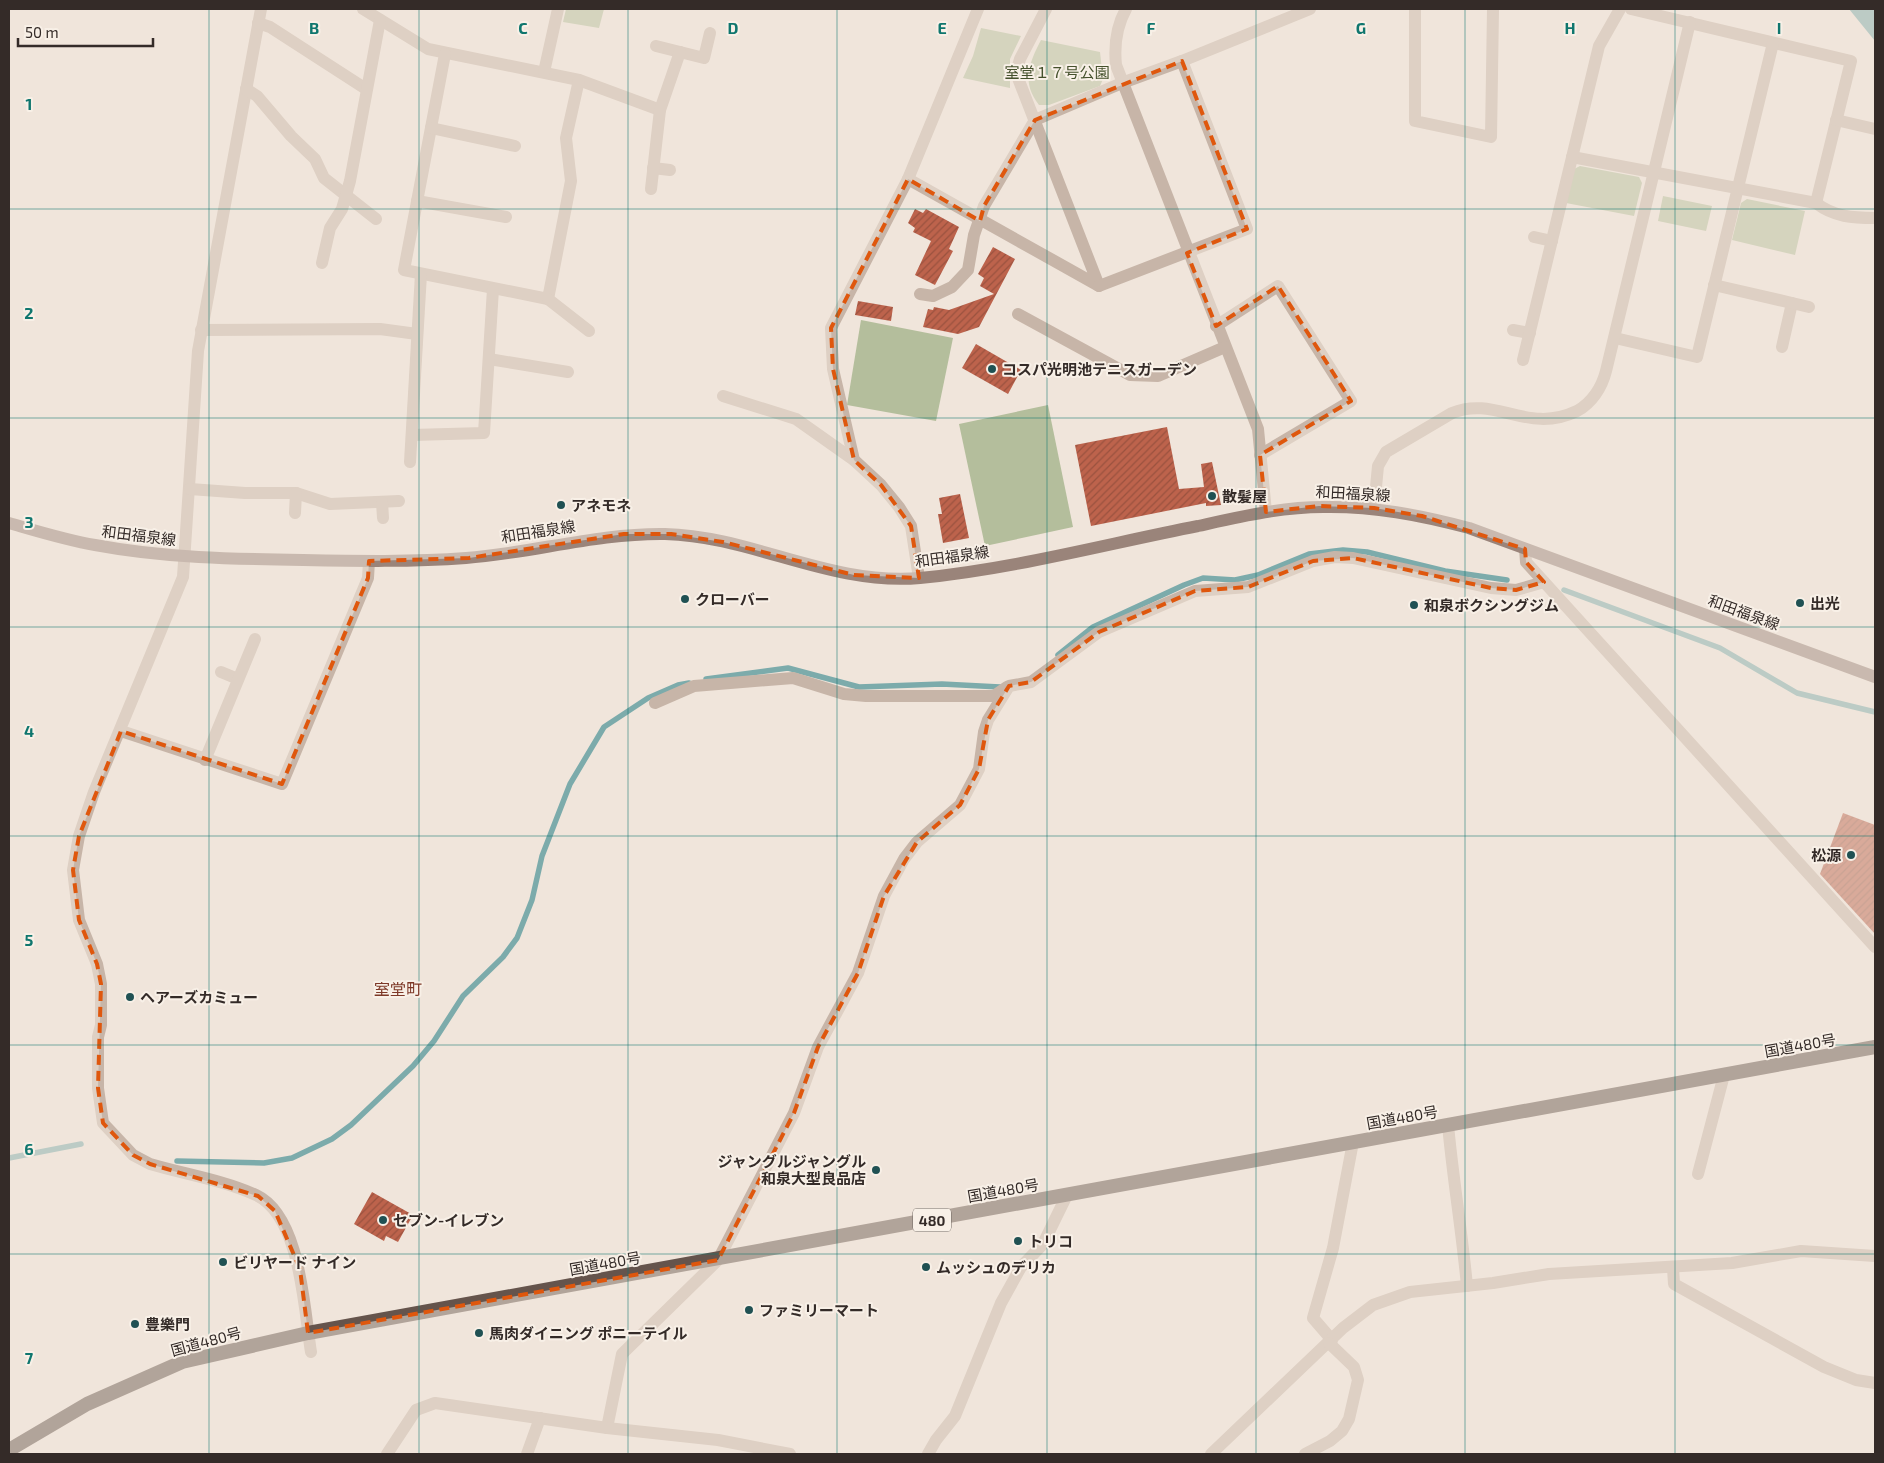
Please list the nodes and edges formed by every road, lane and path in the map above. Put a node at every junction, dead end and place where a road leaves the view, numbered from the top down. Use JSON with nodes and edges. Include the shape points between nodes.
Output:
{"nodes":[{"id":1,"x":261,"y":9,"type":"edge"},
{"id":2,"x":363,"y":9,"type":"edge"},
{"id":3,"x":558,"y":9,"type":"edge"},
{"id":4,"x":978,"y":9,"type":"edge"},
{"id":5,"x":1046,"y":9,"type":"edge"},
{"id":6,"x":1126,"y":9,"type":"edge"},
{"id":7,"x":1310,"y":9,"type":"edge"},
{"id":8,"x":1415,"y":9,"type":"edge"},
{"id":9,"x":1493,"y":9,"type":"edge"},
{"id":10,"x":1620,"y":9,"type":"edge"},
{"id":11,"x":1631,"y":9,"type":"edge"},
{"id":12,"x":1280,"y":14,"type":"edge"},
{"id":13,"x":380,"y":20,"type":"junction"},
{"id":14,"x":1690,"y":22,"type":"junction"},
{"id":15,"x":258,"y":23,"type":"junction"},
{"id":16,"x":710,"y":33,"type":"dead end"},
{"id":17,"x":1773,"y":43,"type":"junction"},
{"id":18,"x":656,"y":46,"type":"dead end"},
{"id":19,"x":680,"y":52,"type":"junction"},
{"id":20,"x":445,"y":54,"type":"junction"},
{"id":21,"x":1182,"y":62,"type":"junction"},
{"id":22,"x":544,"y":72,"type":"junction"},
{"id":23,"x":579,"y":80,"type":"junction"},
{"id":24,"x":1122,"y":83,"type":"junction"},
{"id":25,"x":246,"y":89,"type":"junction"},
{"id":26,"x":366,"y":89,"type":"junction"},
{"id":27,"x":660,"y":110,"type":"junction"},
{"id":28,"x":1035,"y":120,"type":"junction"},
{"id":29,"x":1836,"y":120,"type":"junction"},
{"id":30,"x":431,"y":128,"type":"junction"},
{"id":31,"x":1875,"y":129,"type":"edge"},
{"id":32,"x":515,"y":146,"type":"dead end"},
{"id":33,"x":1572,"y":158,"type":"junction"},
{"id":34,"x":653,"y":168,"type":"junction"},
{"id":35,"x":670,"y":170,"type":"dead end"},
{"id":36,"x":1654,"y":173,"type":"junction"},
{"id":37,"x":908,"y":179,"type":"junction"},
{"id":38,"x":651,"y":189,"type":"dead end"},
{"id":39,"x":1738,"y":190,"type":"junction"},
{"id":40,"x":346,"y":196,"type":"junction"},
{"id":41,"x":417,"y":201,"type":"junction"},
{"id":42,"x":1816,"y":203,"type":"junction"},
{"id":43,"x":506,"y":217,"type":"dead end"},
{"id":44,"x":1875,"y":218,"type":"edge"},
{"id":45,"x":376,"y":219,"type":"dead end"},
{"id":46,"x":980,"y":221,"type":"junction"},
{"id":47,"x":1534,"y":237,"type":"dead end"},
{"id":48,"x":1552,"y":241,"type":"junction"},
{"id":49,"x":1187,"y":253,"type":"junction"},
{"id":50,"x":322,"y":263,"type":"dead end"},
{"id":51,"x":422,"y":274,"type":"junction"},
{"id":52,"x":1714,"y":285,"type":"junction"},
{"id":53,"x":1099,"y":286,"type":"junction"},
{"id":54,"x":493,"y":289,"type":"junction"},
{"id":55,"x":920,"y":294,"type":"dead end"},
{"id":56,"x":548,"y":299,"type":"junction"},
{"id":57,"x":1792,"y":303,"type":"junction"},
{"id":58,"x":1808,"y":307,"type":"dead end"},
{"id":59,"x":1018,"y":314,"type":"dead end"},
{"id":60,"x":1216,"y":326,"type":"junction"},
{"id":61,"x":202,"y":330,"type":"junction"},
{"id":62,"x":1513,"y":330,"type":"dead end"},
{"id":63,"x":589,"y":331,"type":"dead end"},
{"id":64,"x":1530,"y":333,"type":"junction"},
{"id":65,"x":417,"y":334,"type":"junction"},
{"id":66,"x":1615,"y":338,"type":"junction"},
{"id":67,"x":1225,"y":347,"type":"junction"},
{"id":68,"x":1782,"y":347,"type":"dead end"},
{"id":69,"x":489,"y":358,"type":"junction"},
{"id":70,"x":1523,"y":360,"type":"dead end"},
{"id":71,"x":568,"y":372,"type":"dead end"},
{"id":72,"x":722,"y":396,"type":"dead end"},
{"id":73,"x":412,"y":435,"type":"junction"},
{"id":74,"x":1260,"y":455,"type":"junction"},
{"id":75,"x":854,"y":460,"type":"junction"},
{"id":76,"x":410,"y":462,"type":"dead end"},
{"id":77,"x":190,"y":488,"type":"junction"},
{"id":78,"x":296,"y":493,"type":"junction"},
{"id":79,"x":399,"y":501,"type":"dead end"},
{"id":80,"x":382,"y":502,"type":"junction"},
{"id":81,"x":1374,"y":508,"type":"junction"},
{"id":82,"x":1266,"y":512,"type":"junction"},
{"id":83,"x":295,"y":513,"type":"dead end"},
{"id":84,"x":383,"y":518,"type":"dead end"},
{"id":85,"x":9,"y":523,"type":"edge"},
{"id":86,"x":1525,"y":549,"type":"junction"},
{"id":87,"x":185,"y":557,"type":"junction"},
{"id":88,"x":369,"y":561,"type":"junction"},
{"id":89,"x":919,"y":578,"type":"junction"},
{"id":90,"x":1544,"y":582,"type":"junction"},
{"id":91,"x":254,"y":639,"type":"dead end"},
{"id":92,"x":221,"y":672,"type":"dead end"},
{"id":93,"x":1875,"y":677,"type":"edge"},
{"id":94,"x":238,"y":679,"type":"junction"},
{"id":95,"x":1009,"y":686,"type":"junction"},
{"id":96,"x":655,"y":703,"type":"dead end"},
{"id":97,"x":121,"y":731,"type":"junction"},
{"id":98,"x":205,"y":760,"type":"junction"},
{"id":99,"x":1875,"y":948,"type":"edge"},
{"id":100,"x":1875,"y":1048,"type":"edge"},
{"id":101,"x":1724,"y":1075,"type":"junction"},
{"id":102,"x":1448,"y":1125,"type":"junction"},
{"id":103,"x":1353,"y":1142,"type":"junction"},
{"id":104,"x":1698,"y":1174,"type":"dead end"},
{"id":105,"x":1067,"y":1195,"type":"junction"},
{"id":106,"x":1875,"y":1256,"type":"edge"},
{"id":107,"x":718,"y":1260,"type":"junction"},
{"id":108,"x":1673,"y":1268,"type":"junction"},
{"id":109,"x":1466,"y":1286,"type":"junction"},
{"id":110,"x":308,"y":1333,"type":"junction"},
{"id":111,"x":1330,"y":1341,"type":"junction"},
{"id":112,"x":311,"y":1352,"type":"dead end"},
{"id":113,"x":1875,"y":1383,"type":"edge"},
{"id":114,"x":540,"y":1418,"type":"junction"},
{"id":115,"x":607,"y":1428,"type":"junction"},
{"id":116,"x":9,"y":1450,"type":"edge"},
{"id":117,"x":387,"y":1454,"type":"edge"},
{"id":118,"x":527,"y":1454,"type":"edge"},
{"id":119,"x":790,"y":1454,"type":"edge"},
{"id":120,"x":928,"y":1454,"type":"edge"},
{"id":121,"x":1211,"y":1454,"type":"edge"},
{"id":122,"x":1305,"y":1454,"type":"edge"}],
"edges":[{"from":1,"to":15,"type":"street"},
{"from":2,"to":13,"type":"street"},
{"from":3,"to":22,"type":"street"},
{"from":4,"to":37,"type":"street"},
{"from":5,"to":28,"type":"street","via":[[1016,73]]},
{"from":6,"to":24,"type":"street","via":[[1114,48]]},
{"from":7,"to":12,"type":"street"},
{"from":8,"to":9,"type":"street","via":[[1415,121],[1491,138]]},
{"from":10,"to":33,"type":"street","via":[[1599,46]]},
{"from":11,"to":14,"type":"street"},
{"from":12,"to":21,"type":"street"},
{"from":13,"to":20,"type":"street","via":[[428,49]]},
{"from":13,"to":26,"type":"street"},
{"from":14,"to":17,"type":"street"},
{"from":14,"to":36,"type":"street"},
{"from":15,"to":25,"type":"street"},
{"from":15,"to":26,"type":"street","via":[[270,27]]},
{"from":16,"to":19,"type":"street","via":[[704,58]]},
{"from":17,"to":29,"type":"street","via":[[1851,61]]},
{"from":17,"to":39,"type":"street"},
{"from":18,"to":19,"type":"street"},
{"from":19,"to":27,"type":"street"},
{"from":20,"to":22,"type":"street"},
{"from":20,"to":30,"type":"street"},
{"from":21,"to":24,"type":"street"},
{"from":21,"to":49,"type":"street","via":[[1247,229]]},
{"from":22,"to":23,"type":"street"},
{"from":23,"to":27,"type":"street"},
{"from":23,"to":56,"type":"street","via":[[566,138],[571,181]]},
{"from":24,"to":28,"type":"street"},
{"from":24,"to":49,"type":"street"},
{"from":25,"to":40,"type":"street","via":[[257,96],[315,159],[324,178]]},
{"from":25,"to":61,"type":"street"},
{"from":26,"to":40,"type":"street"},
{"from":27,"to":34,"type":"street"},
{"from":28,"to":46,"type":"street","via":[[984,206]]},
{"from":28,"to":53,"type":"street"},
{"from":29,"to":31,"type":"street"},
{"from":29,"to":42,"type":"street"},
{"from":30,"to":32,"type":"street"},
{"from":30,"to":41,"type":"street"},
{"from":33,"to":36,"type":"street"},
{"from":33,"to":48,"type":"street"},
{"from":34,"to":35,"type":"street"},
{"from":34,"to":38,"type":"street"},
{"from":36,"to":39,"type":"street"},
{"from":36,"to":66,"type":"street"},
{"from":37,"to":46,"type":"street"},
{"from":37,"to":75,"type":"street","via":[[831,328],[833,369]]},
{"from":39,"to":42,"type":"street"},
{"from":39,"to":52,"type":"street"},
{"from":40,"to":45,"type":"street"},
{"from":40,"to":50,"type":"street","via":[[330,228]]},
{"from":41,"to":43,"type":"street"},
{"from":41,"to":51,"type":"street","via":[[404,270]]},
{"from":42,"to":44,"type":"street","via":[[1828,212],[1853,218]]},
{"from":46,"to":53,"type":"street"},
{"from":46,"to":55,"type":"street","via":[[968,270],[961,279],[933,296]]},
{"from":47,"to":48,"type":"street"},
{"from":48,"to":64,"type":"street"},
{"from":49,"to":53,"type":"street"},
{"from":49,"to":60,"type":"street"},
{"from":51,"to":54,"type":"street"},
{"from":51,"to":65,"type":"street"},
{"from":52,"to":57,"type":"street"},
{"from":52,"to":66,"type":"street","via":[[1696,358]]},
{"from":54,"to":56,"type":"street"},
{"from":54,"to":69,"type":"street"},
{"from":56,"to":63,"type":"street"},
{"from":57,"to":58,"type":"street"},
{"from":57,"to":68,"type":"street"},
{"from":59,"to":67,"type":"street","via":[[1130,375],[1158,376]]},
{"from":60,"to":67,"type":"street"},
{"from":60,"to":74,"type":"street","via":[[1278,286],[1351,401]]},
{"from":61,"to":65,"type":"street","via":[[380,329]]},
{"from":61,"to":77,"type":"street"},
{"from":62,"to":64,"type":"street"},
{"from":64,"to":70,"type":"street"},
{"from":65,"to":73,"type":"street"},
{"from":66,"to":81,"type":"street","via":[[1604,381],[1581,409],[1559,419],[1547,420],[1480,408],[1462,409],[1386,452],[1378,466]]},
{"from":67,"to":74,"type":"street","via":[[1258,429]]},
{"from":69,"to":71,"type":"street"},
{"from":69,"to":73,"type":"street","via":[[484,434]]},
{"from":72,"to":75,"type":"street","via":[[796,419]]},
{"from":73,"to":76,"type":"street"},
{"from":74,"to":82,"type":"street"},
{"from":75,"to":89,"type":"street","via":[[900,507],[911,526]]},
{"from":77,"to":78,"type":"street"},
{"from":77,"to":87,"type":"street"},
{"from":78,"to":80,"type":"street","via":[[330,504]]},
{"from":78,"to":83,"type":"street"},
{"from":79,"to":80,"type":"street"},
{"from":80,"to":84,"type":"street"},
{"from":81,"to":82,"type":"main road","name":"和田福泉線","via":[[1319,506]]},
{"from":81,"to":86,"type":"main road","name":"和田福泉線","via":[[1469,528]]},
{"from":82,"to":89,"type":"main road","name":"和田福泉線","via":[[998,566]]},
{"from":85,"to":87,"type":"main road","name":"和田福泉線","via":[[92,545]]},
{"from":86,"to":90,"type":"street","via":[[1526,562]]},
{"from":86,"to":93,"type":"main road","name":"和田福泉線"},
{"from":87,"to":88,"type":"main road","name":"和田福泉線"},
{"from":87,"to":97,"type":"street","via":[[183,576]]},
{"from":88,"to":89,"type":"main road","name":"和田福泉線","via":[[469,558],[624,534],[671,534],[722,542],[854,575],[885,579]]},
{"from":88,"to":98,"type":"street","via":[[368,578],[282,784]]},
{"from":90,"to":95,"type":"street","via":[[1516,590],[1491,588],[1353,558],[1313,561],[1248,587],[1195,591],[1099,632],[1031,682]]},
{"from":90,"to":99,"type":"street"},
{"from":91,"to":94,"type":"street"},
{"from":92,"to":94,"type":"street"},
{"from":94,"to":98,"type":"street"},
{"from":95,"to":96,"type":"street","via":[[994,696],[866,696],[844,694],[793,678],[694,686]]},
{"from":95,"to":107,"type":"street","via":[[988,720],[979,769],[960,805],[916,842],[884,896],[858,973],[818,1047],[794,1113]]},
{"from":97,"to":98,"type":"street"},
{"from":97,"to":110,"type":"street","via":[[94,792],[79,836],[73,870],[79,920],[97,964],[101,984],[98,1088],[103,1123],[134,1156],[150,1164],[258,1196],[275,1211],[300,1269]]},
{"from":100,"to":101,"type":"highway","name":"国道480号","number":"480"},
{"from":101,"to":102,"type":"highway","name":"国道480号","number":"480"},
{"from":101,"to":104,"type":"street"},
{"from":102,"to":103,"type":"highway","name":"国道480号","number":"480"},
{"from":102,"to":109,"type":"street","via":[[1463,1234]]},
{"from":103,"to":105,"type":"highway","name":"国道480号","number":"480"},
{"from":103,"to":111,"type":"street","via":[[1333,1248],[1313,1318]]},
{"from":105,"to":107,"type":"highway","name":"国道480号","number":"480"},
{"from":105,"to":120,"type":"street","via":[[1043,1244],[1021,1267],[1001,1303],[955,1416]]},
{"from":106,"to":108,"type":"street","via":[[1801,1251],[1732,1263]]},
{"from":107,"to":110,"type":"highway","name":"国道480号","number":"480"},
{"from":107,"to":115,"type":"street","via":[[622,1354]]},
{"from":108,"to":109,"type":"street","via":[[1549,1274]]},
{"from":108,"to":113,"type":"street","via":[[1674,1284],[1824,1367],[1856,1380]]},
{"from":109,"to":111,"type":"street","via":[[1410,1292],[1373,1305]]},
{"from":110,"to":112,"type":"street"},
{"from":110,"to":116,"type":"highway","name":"国道480号","number":"480","via":[[182,1362],[88,1404]]},
{"from":111,"to":121,"type":"street"},
{"from":111,"to":122,"type":"street","via":[[1354,1367],[1358,1380],[1349,1419],[1342,1431]]},
{"from":114,"to":115,"type":"street"},
{"from":114,"to":117,"type":"street","via":[[435,1403],[416,1410]]},
{"from":114,"to":118,"type":"street"},
{"from":115,"to":119,"type":"street","via":[[718,1440]]}]}
